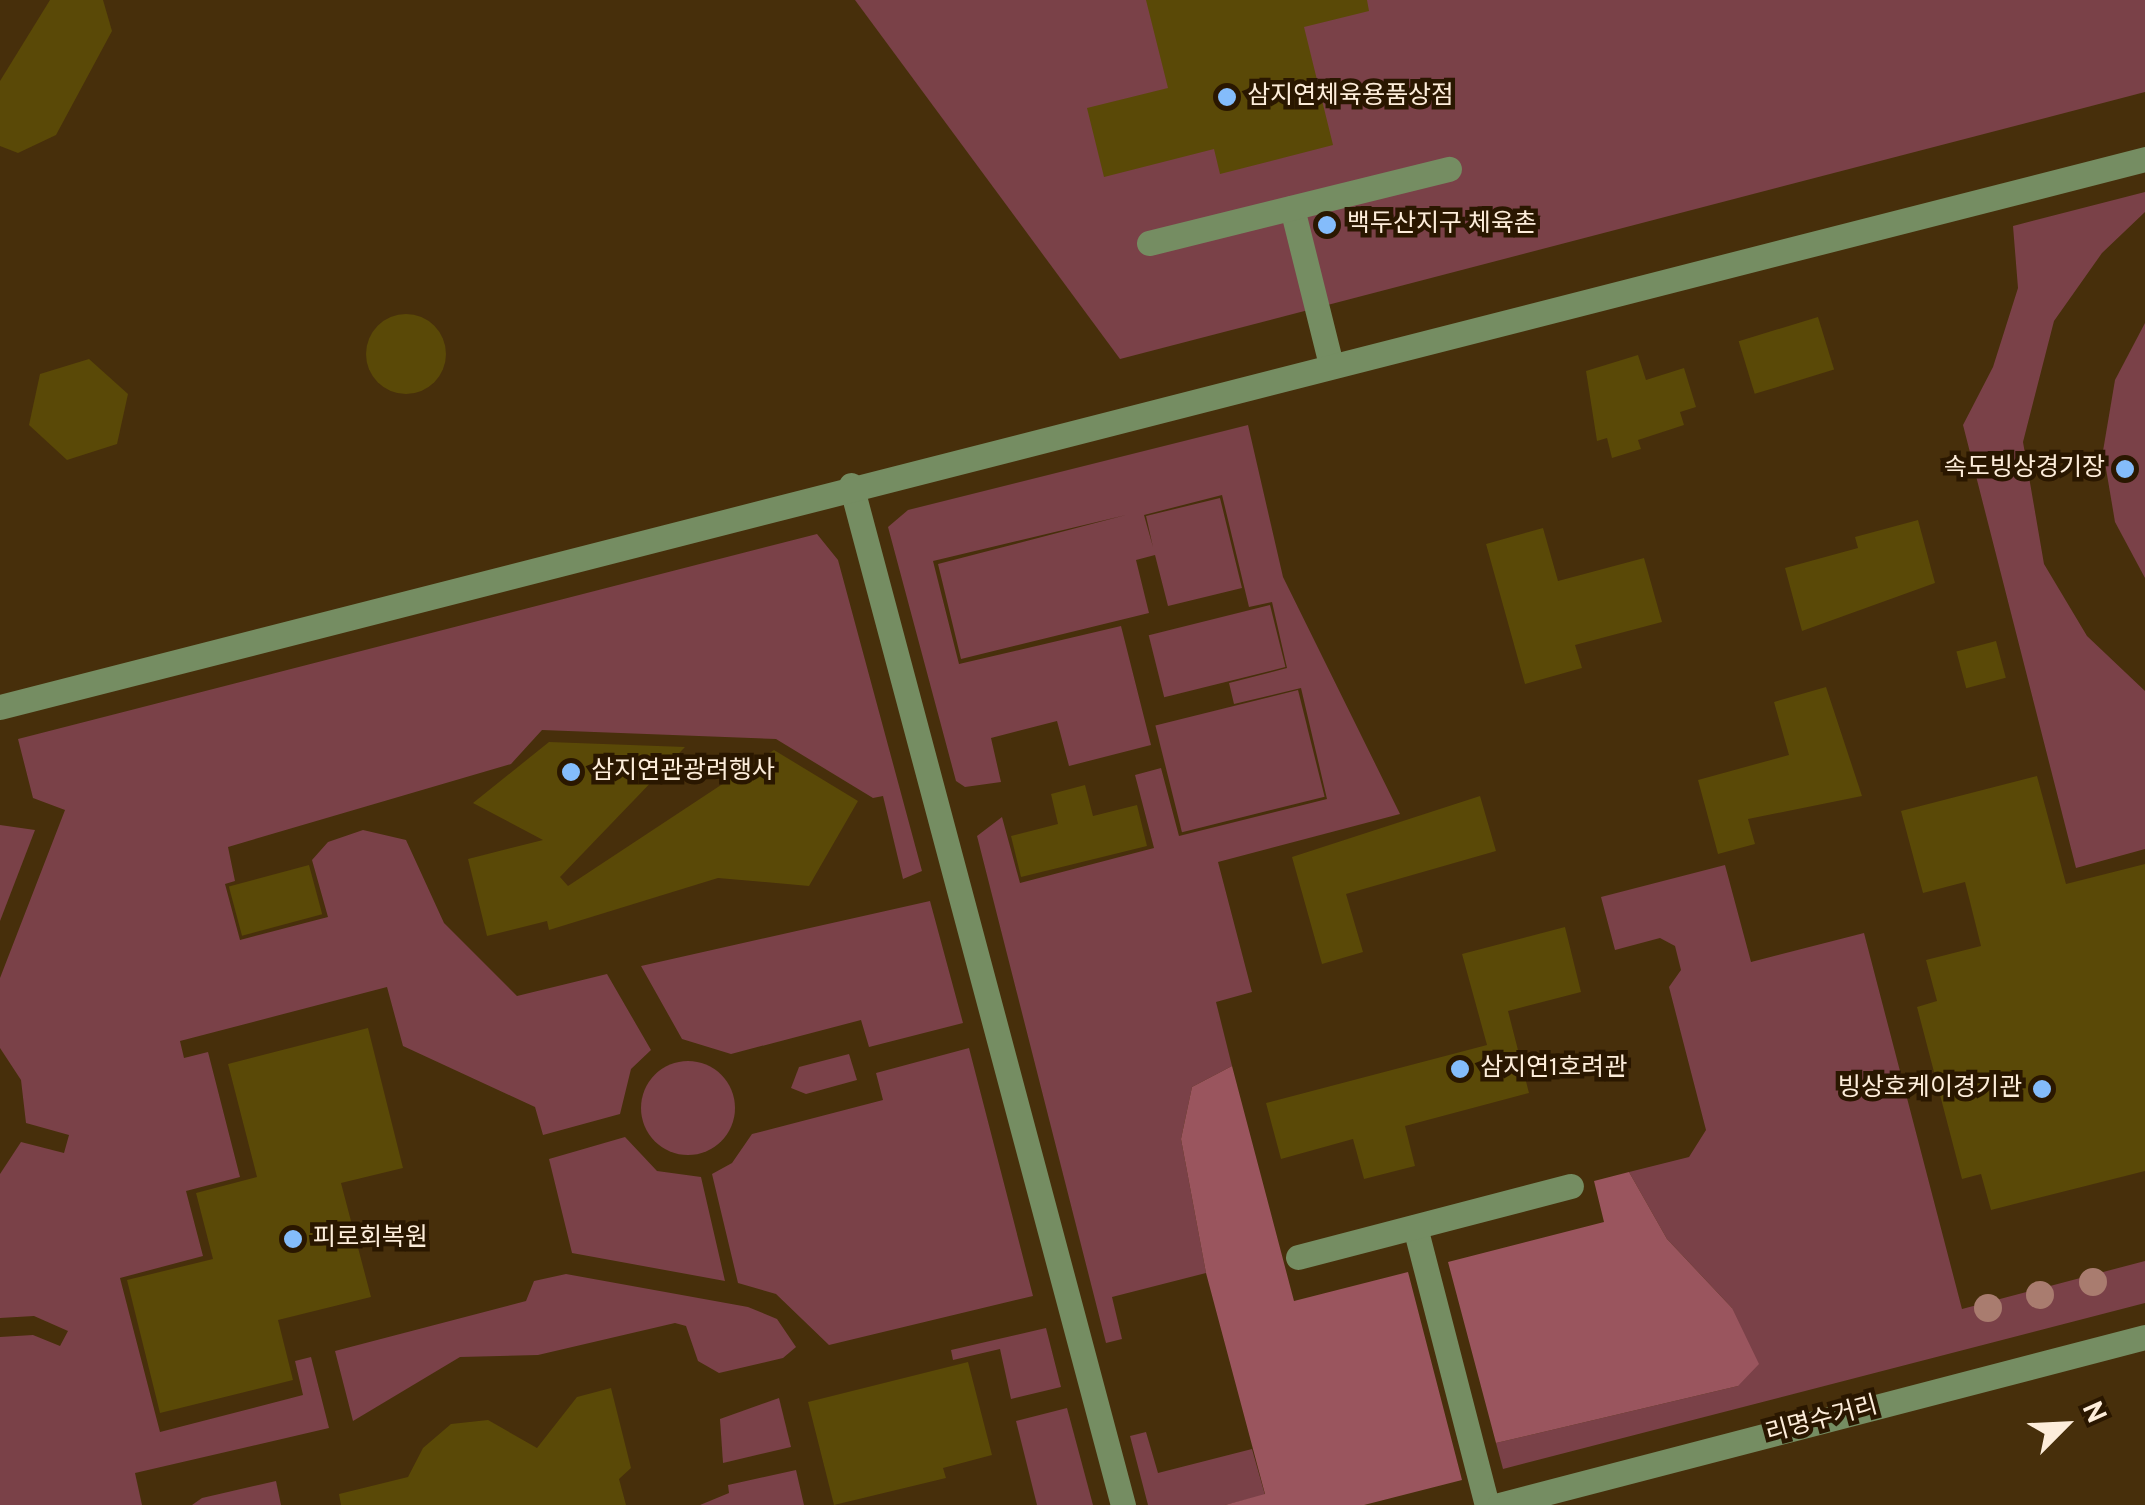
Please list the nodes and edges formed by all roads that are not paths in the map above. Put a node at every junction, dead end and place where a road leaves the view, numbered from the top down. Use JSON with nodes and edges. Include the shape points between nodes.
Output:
{"nodes":[{"id":1,"x":2145,"y":159,"type":"edge"},
{"id":2,"x":1449,"y":169,"type":"dead end"},
{"id":3,"x":1292,"y":208,"type":"junction"},
{"id":4,"x":1149,"y":244,"type":"dead end"},
{"id":5,"x":1331,"y":365,"type":"junction"},
{"id":6,"x":851,"y":485,"type":"junction"},
{"id":7,"x":0,"y":707,"type":"edge"},
{"id":8,"x":1571,"y":1186,"type":"dead end"},
{"id":9,"x":1416,"y":1227,"type":"junction"},
{"id":10,"x":1298,"y":1256,"type":"dead end"},
{"id":11,"x":2145,"y":1337,"type":"edge"},
{"id":12,"x":1123,"y":1505,"type":"edge"},
{"id":13,"x":1487,"y":1505,"type":"edge"},
{"id":14,"x":1499,"y":1505,"type":"edge"}],
"edges":[{"from":1,"to":5,"type":"street"},
{"from":2,"to":3,"type":"street"},
{"from":3,"to":4,"type":"street"},
{"from":3,"to":5,"type":"street"},
{"from":5,"to":6,"type":"street"},
{"from":6,"to":7,"type":"street"},
{"from":6,"to":12,"type":"street"},
{"from":8,"to":9,"type":"street"},
{"from":9,"to":10,"type":"street"},
{"from":9,"to":13,"type":"street"},
{"from":11,"to":14,"type":"street","name":"리명수거리"}]}
